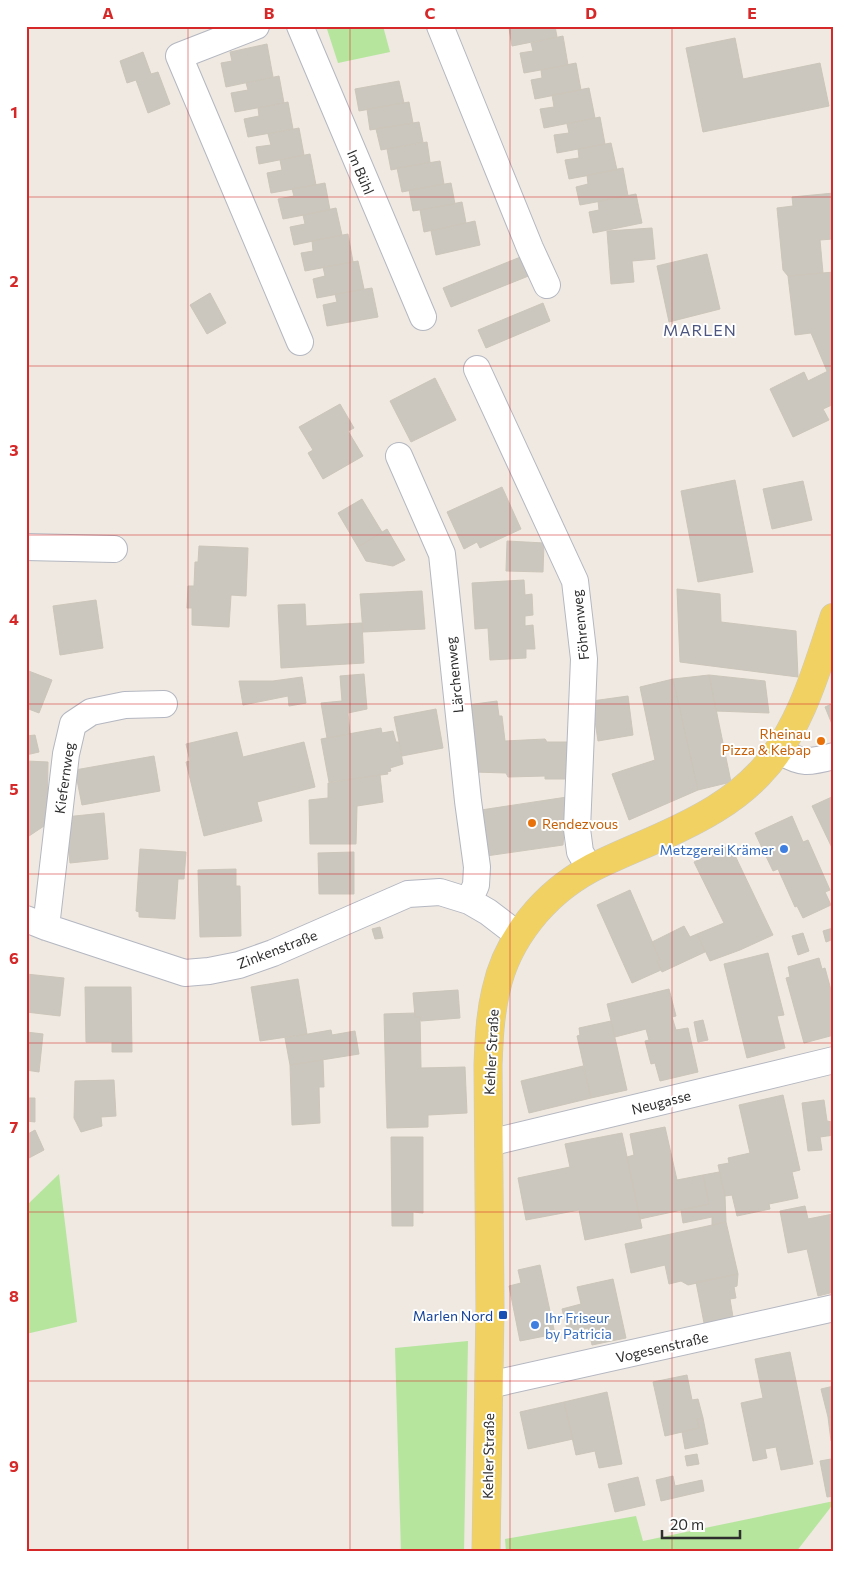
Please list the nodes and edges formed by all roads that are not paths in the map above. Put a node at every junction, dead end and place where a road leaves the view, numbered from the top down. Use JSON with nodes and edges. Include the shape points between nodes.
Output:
{"nodes":[{"id":1,"x":256,"y":26,"type":"edge"},
{"id":2,"x":300,"y":26,"type":"edge"},
{"id":3,"x":440,"y":26,"type":"edge"},
{"id":4,"x":547,"y":285,"type":"dead end"},
{"id":5,"x":423,"y":317,"type":"dead end"},
{"id":6,"x":300,"y":342,"type":"dead end"},
{"id":7,"x":477,"y":369,"type":"dead end"},
{"id":8,"x":399,"y":456,"type":"dead end"},
{"id":9,"x":26,"y":547,"type":"edge"},
{"id":10,"x":114,"y":549,"type":"dead end"},
{"id":11,"x":834,"y":617,"type":"edge"},
{"id":12,"x":164,"y":704,"type":"dead end"},
{"id":13,"x":779,"y":750,"type":"junction"},
{"id":14,"x":834,"y":756,"type":"edge"},
{"id":15,"x":590,"y":869,"type":"junction"},
{"id":16,"x":469,"y":901,"type":"junction"},
{"id":17,"x":36,"y":923,"type":"edge"},
{"id":18,"x":518,"y":935,"type":"junction"},
{"id":19,"x":834,"y":1060,"type":"edge"},
{"id":20,"x":489,"y":1143,"type":"junction"},
{"id":21,"x":834,"y":1308,"type":"edge"},
{"id":22,"x":490,"y":1386,"type":"junction"},
{"id":23,"x":486,"y":1552,"type":"edge"}],
"edges":[{"from":1,"to":6,"type":"street","via":[[179,56]]},
{"from":2,"to":5,"type":"street","name":"Im Bühl"},
{"from":3,"to":4,"type":"street"},
{"from":7,"to":15,"type":"street","name":"Föhrenweg","via":[[575,581],[584,659],[577,829],[580,852]]},
{"from":8,"to":16,"type":"street","name":"Lärchenweg","via":[[442,554],[477,867],[476,885]]},
{"from":9,"to":10,"type":"street"},
{"from":11,"to":13,"type":"main road","name":"Kehler Straße","via":[[807,696]]},
{"from":12,"to":17,"type":"street","name":"Kiefernweg","via":[[125,705],[91,712],[73,724]]},
{"from":13,"to":14,"type":"street","via":[[796,760],[815,761]]},
{"from":13,"to":15,"type":"main road","name":"Kehler Straße","via":[[760,773],[710,812]]},
{"from":15,"to":18,"type":"main road","name":"Kehler Straße","via":[[548,899]]},
{"from":16,"to":17,"type":"street","name":"Zinkenstraße","via":[[440,892],[408,894],[273,953],[239,965],[185,973]]},
{"from":16,"to":18,"type":"street","name":"Zinkenstraße"},
{"from":18,"to":20,"type":"main road","name":"Kehler Straße","via":[[504,964],[490,1026]]},
{"from":19,"to":20,"type":"street","name":"Neugasse"},
{"from":20,"to":22,"type":"main road","name":"Kehler Straße"},
{"from":21,"to":22,"type":"street","name":"Vogesenstraße"},
{"from":22,"to":23,"type":"main road","name":"Kehler Straße"}]}
